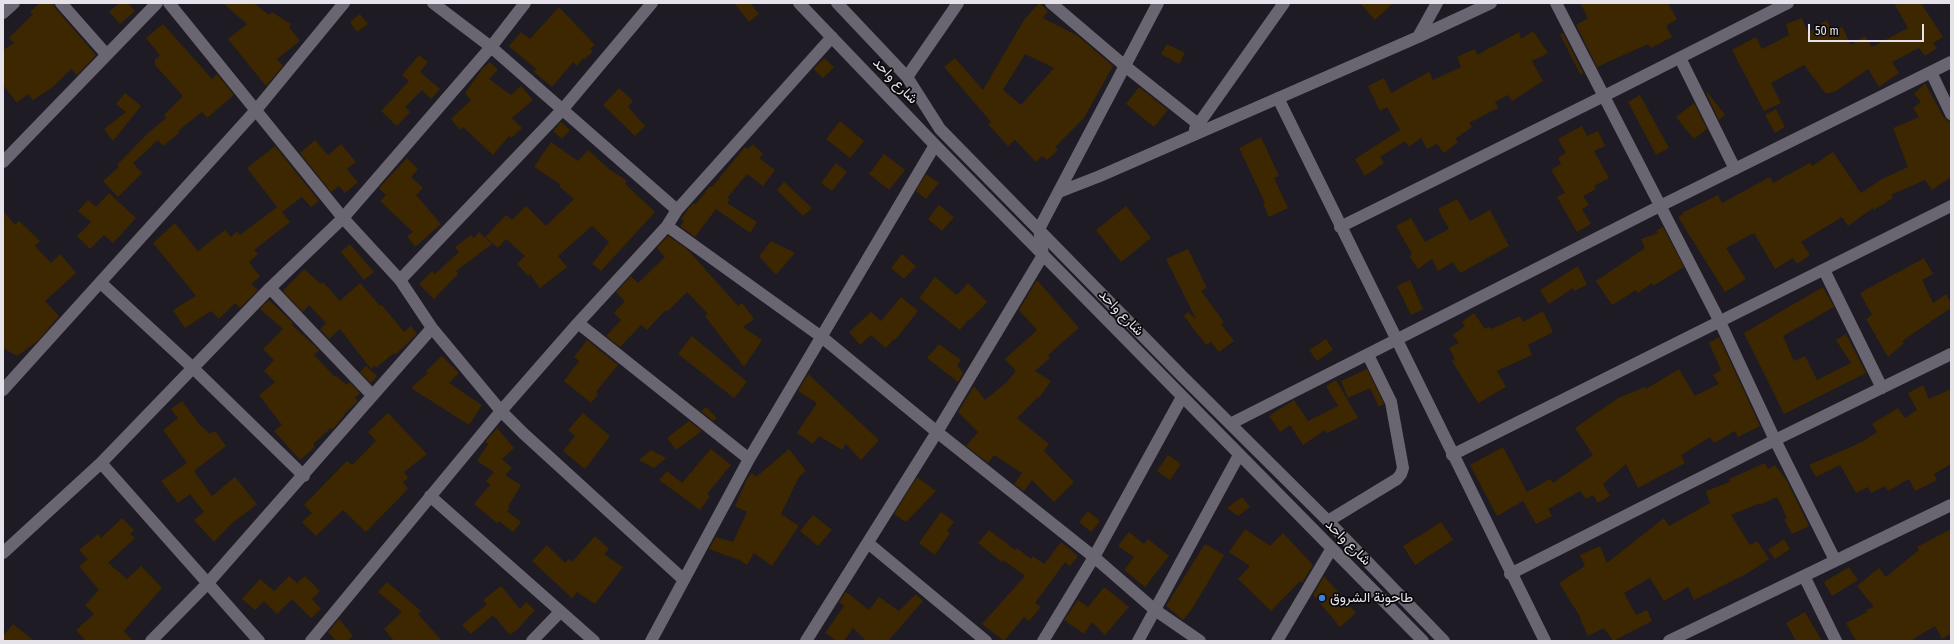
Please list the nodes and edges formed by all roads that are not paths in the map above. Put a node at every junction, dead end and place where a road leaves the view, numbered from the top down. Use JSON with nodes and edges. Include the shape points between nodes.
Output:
{"nodes":[{"id":1,"x":14,"y":3,"type":"edge"},
{"id":2,"x":61,"y":3,"type":"edge"},
{"id":3,"x":157,"y":3,"type":"edge"},
{"id":4,"x":169,"y":3,"type":"edge"},
{"id":5,"x":344,"y":3,"type":"edge"},
{"id":6,"x":433,"y":3,"type":"edge"},
{"id":7,"x":525,"y":3,"type":"edge"},
{"id":8,"x":652,"y":3,"type":"edge"},
{"id":9,"x":799,"y":3,"type":"edge"},
{"id":10,"x":837,"y":3,"type":"edge"},
{"id":11,"x":958,"y":3,"type":"edge"},
{"id":12,"x":1051,"y":3,"type":"edge"},
{"id":13,"x":1158,"y":3,"type":"edge"},
{"id":14,"x":1284,"y":3,"type":"edge"},
{"id":15,"x":1491,"y":3,"type":"edge"},
{"id":16,"x":1556,"y":3,"type":"edge"},
{"id":17,"x":1788,"y":3,"type":"edge"},
{"id":18,"x":1436,"y":4,"type":"edge"},
{"id":19,"x":3,"y":13,"type":"edge"},
{"id":20,"x":832,"y":37,"type":"junction"},
{"id":21,"x":1418,"y":37,"type":"junction"},
{"id":22,"x":491,"y":47,"type":"junction"},
{"id":23,"x":106,"y":54,"type":"junction"},
{"id":24,"x":1680,"y":58,"type":"junction"},
{"id":25,"x":1951,"y":62,"type":"edge"},
{"id":26,"x":1126,"y":66,"type":"junction"},
{"id":27,"x":1931,"y":72,"type":"junction"},
{"id":28,"x":907,"y":77,"type":"junction"},
{"id":29,"x":1604,"y":96,"type":"junction"},
{"id":30,"x":1278,"y":98,"type":"junction"},
{"id":31,"x":563,"y":109,"type":"junction"},
{"id":32,"x":256,"y":110,"type":"junction"},
{"id":33,"x":1951,"y":114,"type":"edge"},
{"id":34,"x":1198,"y":124,"type":"junction"},
{"id":35,"x":1190,"y":136,"type":"junction"},
{"id":36,"x":935,"y":145,"type":"junction"},
{"id":37,"x":3,"y":162,"type":"edge"},
{"id":38,"x":1735,"y":169,"type":"junction"},
{"id":39,"x":1059,"y":192,"type":"junction"},
{"id":40,"x":1660,"y":206,"type":"junction"},
{"id":41,"x":1951,"y":206,"type":"edge"},
{"id":42,"x":677,"y":210,"type":"junction"},
{"id":43,"x":343,"y":218,"type":"junction"},
{"id":44,"x":667,"y":226,"type":"junction"},
{"id":45,"x":1340,"y":227,"type":"junction"},
{"id":46,"x":1039,"y":229,"type":"junction"},
{"id":47,"x":1043,"y":255,"type":"junction"},
{"id":48,"x":1824,"y":270,"type":"junction"},
{"id":49,"x":400,"y":280,"type":"junction"},
{"id":50,"x":101,"y":283,"type":"junction"},
{"id":51,"x":270,"y":288,"type":"junction"},
{"id":52,"x":1720,"y":322,"type":"junction"},
{"id":53,"x":578,"y":323,"type":"junction"},
{"id":54,"x":432,"y":328,"type":"junction"},
{"id":55,"x":823,"y":338,"type":"junction"},
{"id":56,"x":1396,"y":340,"type":"junction"},
{"id":57,"x":1951,"y":354,"type":"edge"},
{"id":58,"x":1368,"y":355,"type":"junction"},
{"id":59,"x":193,"y":368,"type":"junction"},
{"id":60,"x":1882,"y":388,"type":"junction"},
{"id":61,"x":3,"y":390,"type":"edge"},
{"id":62,"x":372,"y":395,"type":"junction"},
{"id":63,"x":1182,"y":397,"type":"junction"},
{"id":64,"x":501,"y":411,"type":"junction"},
{"id":65,"x":1230,"y":424,"type":"junction"},
{"id":66,"x":937,"y":432,"type":"junction"},
{"id":67,"x":1775,"y":440,"type":"junction"},
{"id":68,"x":1239,"y":455,"type":"junction"},
{"id":69,"x":1452,"y":455,"type":"junction"},
{"id":70,"x":749,"y":459,"type":"junction"},
{"id":71,"x":101,"y":464,"type":"junction"},
{"id":72,"x":304,"y":476,"type":"junction"},
{"id":73,"x":430,"y":496,"type":"junction"},
{"id":74,"x":1951,"y":505,"type":"edge"},
{"id":75,"x":1328,"y":521,"type":"junction"},
{"id":76,"x":1348,"y":541,"type":"junction"},
{"id":77,"x":868,"y":543,"type":"junction"},
{"id":78,"x":1334,"y":551,"type":"junction"},
{"id":79,"x":3,"y":553,"type":"edge"},
{"id":80,"x":1094,"y":558,"type":"junction"},
{"id":81,"x":1835,"y":560,"type":"junction"},
{"id":82,"x":1510,"y":574,"type":"junction"},
{"id":83,"x":1804,"y":576,"type":"junction"},
{"id":84,"x":684,"y":580,"type":"junction"},
{"id":85,"x":207,"y":584,"type":"junction"},
{"id":86,"x":1155,"y":610,"type":"junction"},
{"id":87,"x":560,"y":612,"type":"junction"},
{"id":88,"x":151,"y":641,"type":"edge"},
{"id":89,"x":259,"y":641,"type":"edge"},
{"id":90,"x":311,"y":641,"type":"edge"},
{"id":91,"x":532,"y":641,"type":"edge"},
{"id":92,"x":594,"y":641,"type":"edge"},
{"id":93,"x":652,"y":641,"type":"edge"},
{"id":94,"x":806,"y":641,"type":"edge"},
{"id":95,"x":986,"y":641,"type":"edge"},
{"id":96,"x":1042,"y":641,"type":"edge"},
{"id":97,"x":1138,"y":641,"type":"edge"},
{"id":98,"x":1200,"y":641,"type":"edge"},
{"id":99,"x":1277,"y":641,"type":"edge"},
{"id":100,"x":1423,"y":641,"type":"edge"},
{"id":101,"x":1444,"y":641,"type":"edge"},
{"id":102,"x":1545,"y":641,"type":"edge"},
{"id":103,"x":1669,"y":641,"type":"edge"},
{"id":104,"x":1836,"y":641,"type":"edge"}],
"edges":[{"from":1,"to":19,"type":"street"},
{"from":2,"to":23,"type":"street"},
{"from":3,"to":23,"type":"street"},
{"from":4,"to":32,"type":"street"},
{"from":5,"to":32,"type":"street"},
{"from":6,"to":22,"type":"street"},
{"from":7,"to":22,"type":"street"},
{"from":8,"to":31,"type":"street"},
{"from":9,"to":20,"type":"street","name":"شارع واحد"},
{"from":10,"to":28,"type":"street","name":"شارع واحد"},
{"from":11,"to":28,"type":"street"},
{"from":12,"to":26,"type":"street"},
{"from":13,"to":26,"type":"street"},
{"from":14,"to":34,"type":"street"},
{"from":15,"to":21,"type":"street"},
{"from":16,"to":29,"type":"street"},
{"from":17,"to":24,"type":"street"},
{"from":18,"to":21,"type":"street"},
{"from":20,"to":36,"type":"street","name":"شارع واحد"},
{"from":20,"to":42,"type":"street"},
{"from":21,"to":30,"type":"street"},
{"from":22,"to":31,"type":"street"},
{"from":22,"to":43,"type":"street"},
{"from":23,"to":37,"type":"street"},
{"from":24,"to":29,"type":"street"},
{"from":24,"to":38,"type":"street"},
{"from":25,"to":27,"type":"street"},
{"from":26,"to":34,"type":"street"},
{"from":26,"to":39,"type":"street"},
{"from":27,"to":33,"type":"street"},
{"from":27,"to":38,"type":"street"},
{"from":28,"to":46,"type":"street","name":"شارع واحد","via":[[940,129]]},
{"from":29,"to":40,"type":"street"},
{"from":29,"to":45,"type":"street"},
{"from":30,"to":35,"type":"street"},
{"from":30,"to":45,"type":"street"},
{"from":31,"to":42,"type":"street"},
{"from":31,"to":49,"type":"street"},
{"from":32,"to":43,"type":"street"},
{"from":32,"to":50,"type":"street"},
{"from":34,"to":35,"type":"street"},
{"from":35,"to":39,"type":"street"},
{"from":36,"to":47,"type":"street","name":"شارع واحد"},
{"from":36,"to":55,"type":"street"},
{"from":38,"to":40,"type":"street"},
{"from":39,"to":46,"type":"street"},
{"from":40,"to":52,"type":"street"},
{"from":40,"to":56,"type":"street"},
{"from":41,"to":48,"type":"street"},
{"from":42,"to":44,"type":"street"},
{"from":43,"to":49,"type":"street"},
{"from":43,"to":51,"type":"street"},
{"from":44,"to":53,"type":"street"},
{"from":44,"to":55,"type":"street"},
{"from":45,"to":56,"type":"street"},
{"from":46,"to":47,"type":"street"},
{"from":46,"to":65,"type":"street","name":"شارع واحد"},
{"from":47,"to":63,"type":"street","name":"شارع واحد"},
{"from":47,"to":66,"type":"street"},
{"from":48,"to":52,"type":"street"},
{"from":48,"to":60,"type":"street"},
{"from":49,"to":54,"type":"street"},
{"from":50,"to":59,"type":"street"},
{"from":50,"to":61,"type":"street"},
{"from":51,"to":59,"type":"street"},
{"from":51,"to":62,"type":"street"},
{"from":52,"to":67,"type":"street"},
{"from":52,"to":69,"type":"street"},
{"from":53,"to":64,"type":"street"},
{"from":53,"to":70,"type":"street"},
{"from":54,"to":62,"type":"street"},
{"from":54,"to":64,"type":"street"},
{"from":55,"to":66,"type":"street"},
{"from":55,"to":70,"type":"street"},
{"from":56,"to":58,"type":"street"},
{"from":56,"to":69,"type":"street"},
{"from":57,"to":60,"type":"street"},
{"from":58,"to":65,"type":"street"},
{"from":58,"to":75,"type":"street","via":[[1391,402],[1403,468],[1397,479]]},
{"from":59,"to":71,"type":"street"},
{"from":59,"to":72,"type":"street"},
{"from":60,"to":67,"type":"street"},
{"from":62,"to":72,"type":"street"},
{"from":63,"to":68,"type":"street","name":"شارع واحد"},
{"from":63,"to":80,"type":"street"},
{"from":64,"to":73,"type":"street"},
{"from":64,"to":84,"type":"street"},
{"from":65,"to":75,"type":"street","name":"شارع واحد"},
{"from":66,"to":77,"type":"street"},
{"from":66,"to":80,"type":"street"},
{"from":67,"to":81,"type":"street"},
{"from":67,"to":82,"type":"street"},
{"from":68,"to":78,"type":"street","name":"شارع واحد"},
{"from":68,"to":86,"type":"street"},
{"from":69,"to":82,"type":"street"},
{"from":70,"to":84,"type":"street"},
{"from":71,"to":79,"type":"street"},
{"from":71,"to":85,"type":"street"},
{"from":72,"to":85,"type":"street"},
{"from":73,"to":87,"type":"street"},
{"from":73,"to":90,"type":"street"},
{"from":74,"to":81,"type":"street"},
{"from":75,"to":76,"type":"street","name":"شارع واحد"},
{"from":76,"to":78,"type":"street"},
{"from":76,"to":101,"type":"street","name":"شارع واحد"},
{"from":77,"to":94,"type":"street"},
{"from":77,"to":95,"type":"street"},
{"from":78,"to":99,"type":"street"},
{"from":78,"to":100,"type":"street","name":"شارع واحد"},
{"from":80,"to":86,"type":"street"},
{"from":80,"to":96,"type":"street"},
{"from":81,"to":83,"type":"street"},
{"from":82,"to":102,"type":"street"},
{"from":83,"to":103,"type":"street"},
{"from":83,"to":104,"type":"street"},
{"from":84,"to":93,"type":"street"},
{"from":85,"to":88,"type":"street"},
{"from":85,"to":89,"type":"street"},
{"from":86,"to":97,"type":"street"},
{"from":86,"to":98,"type":"street"},
{"from":87,"to":91,"type":"street"},
{"from":87,"to":92,"type":"street"}]}
